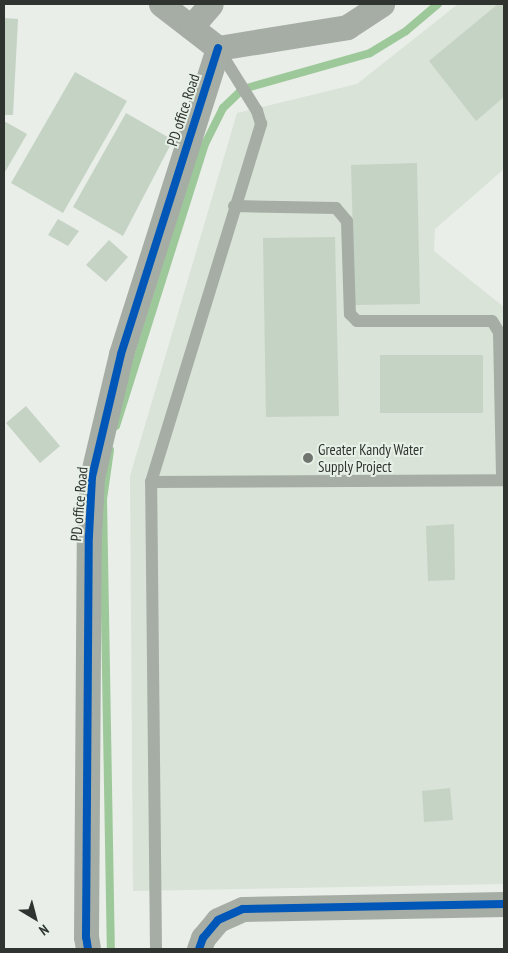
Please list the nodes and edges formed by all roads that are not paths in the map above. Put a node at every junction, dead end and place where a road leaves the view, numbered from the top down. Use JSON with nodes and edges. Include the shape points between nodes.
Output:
{"nodes":[{"id":1,"x":161,"y":4,"type":"edge"},
{"id":2,"x":211,"y":4,"type":"edge"},
{"id":3,"x":382,"y":4,"type":"edge"},
{"id":4,"x":191,"y":27,"type":"junction"},
{"id":5,"x":218,"y":48,"type":"junction"},
{"id":6,"x":234,"y":206,"type":"junction"},
{"id":7,"x":503,"y":480,"type":"edge"},
{"id":8,"x":151,"y":482,"type":"junction"},
{"id":9,"x":504,"y":904,"type":"edge"},
{"id":10,"x":88,"y":949,"type":"edge"},
{"id":11,"x":156,"y":949,"type":"edge"},
{"id":12,"x":199,"y":949,"type":"edge"}],
"edges":[{"from":1,"to":4,"type":"street"},
{"from":2,"to":4,"type":"street"},
{"from":3,"to":5,"type":"street","via":[[347,27]]},
{"from":4,"to":5,"type":"street"},
{"from":5,"to":6,"type":"lane","via":[[257,111],[261,124]]},
{"from":5,"to":10,"type":"street","name":"PD office Road","via":[[121,354],[92,477]]},
{"from":6,"to":7,"type":"lane","via":[[336,208],[347,221],[350,314],[357,321],[492,321],[499,332]]},
{"from":6,"to":8,"type":"lane"},
{"from":7,"to":8,"type":"lane"},
{"from":8,"to":11,"type":"lane"},
{"from":9,"to":12,"type":"street","via":[[243,909],[218,920],[202,938]]}]}
